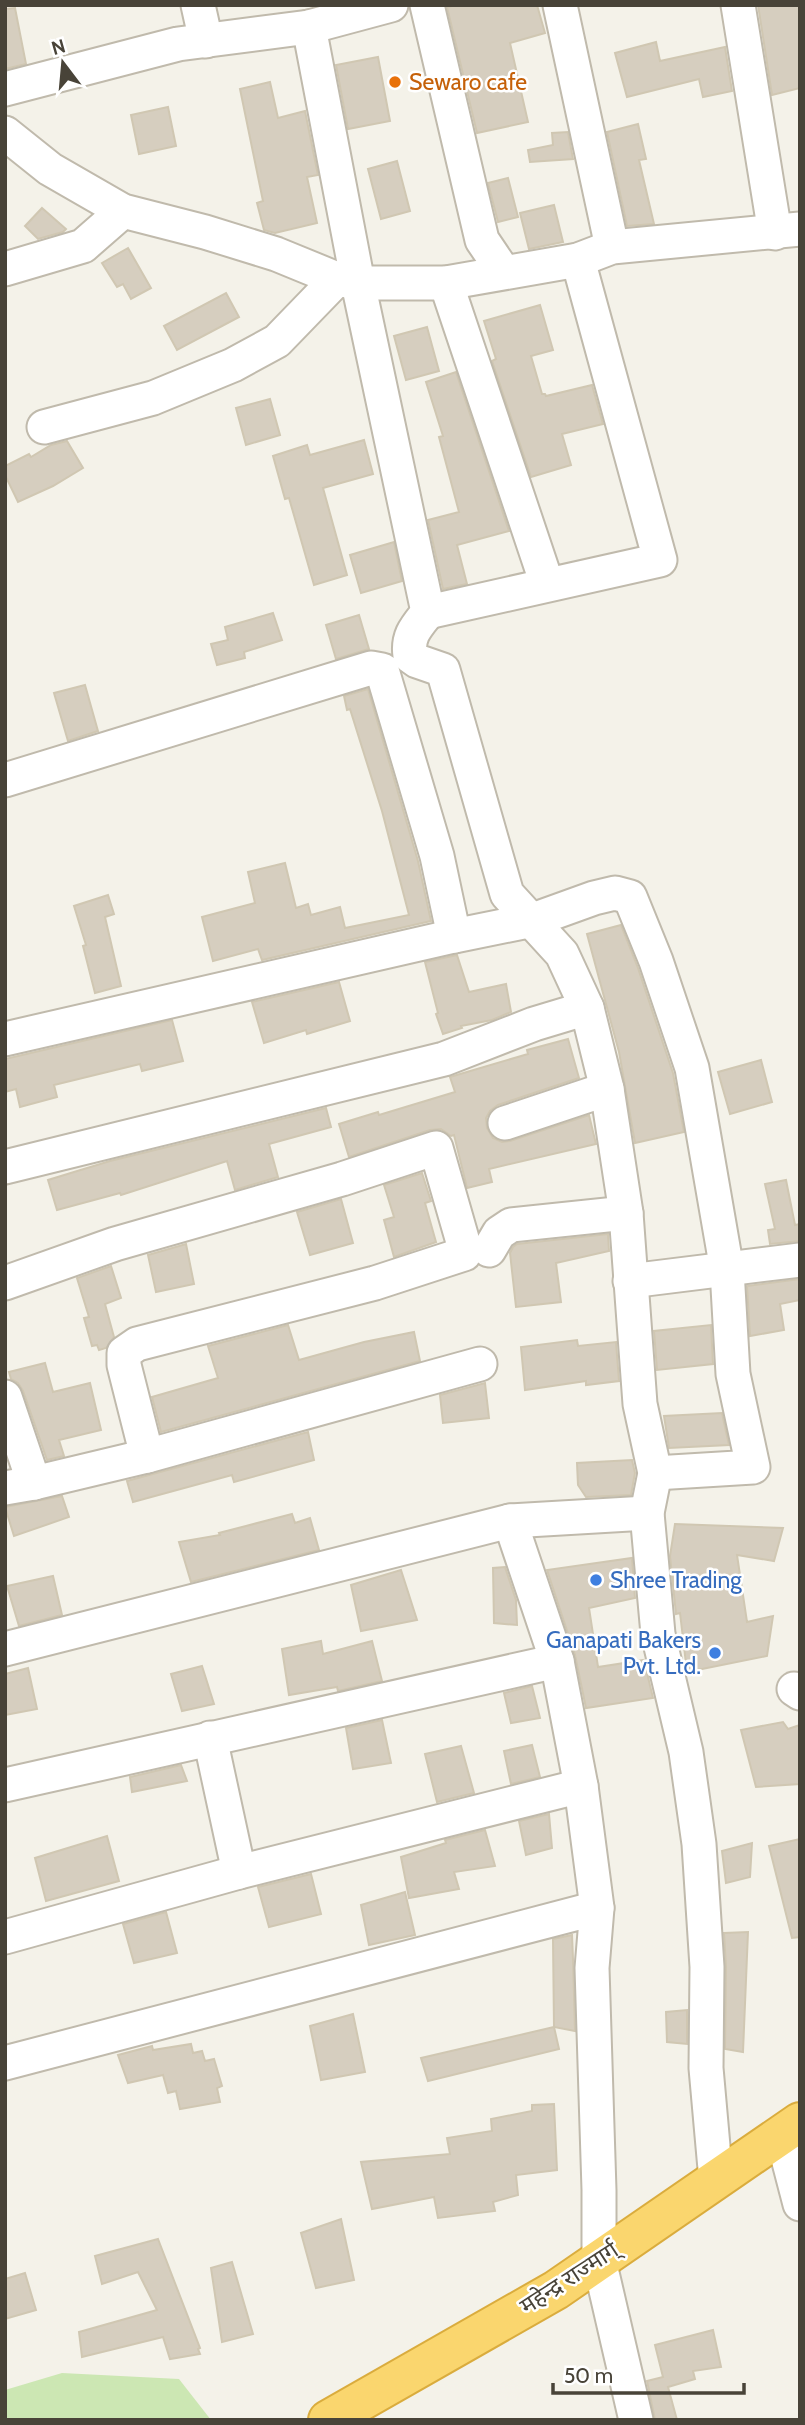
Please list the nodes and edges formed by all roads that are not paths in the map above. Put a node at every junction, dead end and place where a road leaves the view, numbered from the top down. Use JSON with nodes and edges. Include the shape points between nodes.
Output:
{"nodes":[{"id":1,"x":198,"y":5,"type":"edge"},
{"id":2,"x":391,"y":5,"type":"edge"},
{"id":3,"x":427,"y":5,"type":"edge"},
{"id":4,"x":560,"y":5,"type":"edge"},
{"id":5,"x":738,"y":5,"type":"edge"},
{"id":6,"x":309,"y":27,"type":"junction"},
{"id":7,"x":206,"y":41,"type":"junction"},
{"id":8,"x":5,"y":89,"type":"edge"},
{"id":9,"x":5,"y":134,"type":"edge"},
{"id":10,"x":123,"y":211,"type":"junction"},
{"id":11,"x":787,"y":231,"type":"edge"},
{"id":12,"x":612,"y":247,"type":"junction"},
{"id":13,"x":578,"y":260,"type":"junction"},
{"id":14,"x":5,"y":269,"type":"edge"},
{"id":15,"x":503,"y":271,"type":"junction"},
{"id":16,"x":347,"y":281,"type":"junction"},
{"id":17,"x":446,"y":283,"type":"junction"},
{"id":18,"x":44,"y":427,"type":"dead end"},
{"id":19,"x":547,"y":584,"type":"junction"},
{"id":20,"x":428,"y":612,"type":"junction"},
{"id":21,"x":5,"y":780,"type":"edge"},
{"id":22,"x":533,"y":920,"type":"junction"},
{"id":23,"x":454,"y":936,"type":"junction"},
{"id":24,"x":587,"y":1008,"type":"junction"},
{"id":25,"x":5,"y":1039,"type":"edge"},
{"id":26,"x":607,"y":1089,"type":"junction"},
{"id":27,"x":505,"y":1123,"type":"dead end"},
{"id":28,"x":5,"y":1167,"type":"edge"},
{"id":29,"x":626,"y":1213,"type":"junction"},
{"id":30,"x":489,"y":1250,"type":"dead end"},
{"id":31,"x":800,"y":1260,"type":"edge"},
{"id":32,"x":727,"y":1270,"type":"junction"},
{"id":33,"x":630,"y":1281,"type":"junction"},
{"id":34,"x":5,"y":1283,"type":"edge"},
{"id":35,"x":480,"y":1364,"type":"dead end"},
{"id":36,"x":5,"y":1396,"type":"edge"},
{"id":37,"x":147,"y":1456,"type":"junction"},
{"id":38,"x":656,"y":1473,"type":"junction"},
{"id":39,"x":19,"y":1486,"type":"edge"},
{"id":40,"x":646,"y":1513,"type":"junction"},
{"id":41,"x":510,"y":1521,"type":"junction"},
{"id":42,"x":5,"y":1649,"type":"edge"},
{"id":43,"x":557,"y":1661,"type":"junction"},
{"id":44,"x":210,"y":1738,"type":"junction"},
{"id":45,"x":5,"y":1785,"type":"edge"},
{"id":46,"x":581,"y":1786,"type":"junction"},
{"id":47,"x":239,"y":1872,"type":"junction"},
{"id":48,"x":597,"y":1908,"type":"junction"},
{"id":49,"x":5,"y":1937,"type":"edge"},
{"id":50,"x":5,"y":2063,"type":"edge"},
{"id":51,"x":791,"y":2128,"type":"edge"},
{"id":52,"x":716,"y":2180,"type":"junction"},
{"id":53,"x":800,"y":2204,"type":"edge"},
{"id":54,"x":599,"y":2260,"type":"junction"},
{"id":55,"x":328,"y":2420,"type":"edge"},
{"id":56,"x":635,"y":2420,"type":"edge"}],
"edges":[{"from":1,"to":7,"type":"street"},
{"from":2,"to":6,"type":"street"},
{"from":3,"to":15,"type":"street","via":[[482,240]]},
{"from":4,"to":12,"type":"street"},
{"from":5,"to":11,"type":"street"},
{"from":6,"to":7,"type":"street"},
{"from":6,"to":16,"type":"street"},
{"from":7,"to":8,"type":"street","via":[[178,44]]},
{"from":9,"to":10,"type":"street","via":[[50,169]]},
{"from":10,"to":14,"type":"street","via":[[83,246]]},
{"from":10,"to":16,"type":"street","via":[[241,243]]},
{"from":11,"to":12,"type":"street"},
{"from":12,"to":13,"type":"street"},
{"from":13,"to":15,"type":"street"},
{"from":13,"to":19,"type":"street","via":[[660,560]]},
{"from":15,"to":17,"type":"street"},
{"from":16,"to":17,"type":"street"},
{"from":16,"to":18,"type":"street","via":[[277,341],[233,365],[153,398]]},
{"from":16,"to":20,"type":"street"},
{"from":17,"to":19,"type":"street"},
{"from":19,"to":20,"type":"street"},
{"from":20,"to":22,"type":"street","via":[[411,634],[410,656],[443,670],[507,894]]},
{"from":21,"to":23,"type":"street","via":[[371,668],[382,670],[437,856]]},
{"from":22,"to":23,"type":"street"},
{"from":22,"to":24,"type":"street","via":[[562,954]]},
{"from":22,"to":32,"type":"street","via":[[615,893],[630,897],[692,1068]]},
{"from":23,"to":25,"type":"street"},
{"from":24,"to":26,"type":"street"},
{"from":24,"to":28,"type":"street","via":[[444,1059]]},
{"from":26,"to":27,"type":"street"},
{"from":26,"to":29,"type":"street"},
{"from":29,"to":30,"type":"street","via":[[511,1225],[499,1233]]},
{"from":29,"to":33,"type":"street"},
{"from":31,"to":32,"type":"street"},
{"from":32,"to":33,"type":"street"},
{"from":32,"to":38,"type":"street","via":[[733,1374],[753,1467]]},
{"from":33,"to":38,"type":"street","via":[[640,1404]]},
{"from":34,"to":37,"type":"street","via":[[116,1244],[436,1148],[464,1254],[375,1283],[137,1345],[124,1353]]},
{"from":35,"to":37,"type":"street"},
{"from":36,"to":39,"type":"street"},
{"from":37,"to":39,"type":"street"},
{"from":38,"to":40,"type":"street"},
{"from":40,"to":41,"type":"street"},
{"from":40,"to":52,"type":"street","via":[[658,1634],[686,1752],[699,1844],[707,1967],[706,2068]]},
{"from":41,"to":42,"type":"street"},
{"from":41,"to":43,"type":"street"},
{"from":43,"to":44,"type":"street"},
{"from":43,"to":46,"type":"street"},
{"from":44,"to":45,"type":"street"},
{"from":44,"to":47,"type":"street"},
{"from":46,"to":47,"type":"street"},
{"from":46,"to":48,"type":"street"},
{"from":47,"to":49,"type":"street"},
{"from":48,"to":50,"type":"street"},
{"from":48,"to":54,"type":"street","via":[[592,1968]]},
{"from":51,"to":52,"type":"highway","name":"महेन्द्र राज्मार्ग्"},
{"from":51,"to":53,"type":"street"},
{"from":52,"to":54,"type":"highway","name":"महेन्द्र राज्मार्ग्"},
{"from":54,"to":55,"type":"highway","name":"महेन्द्र राज्मार्ग्","via":[[556,2290]]},
{"from":54,"to":56,"type":"street"}]}
